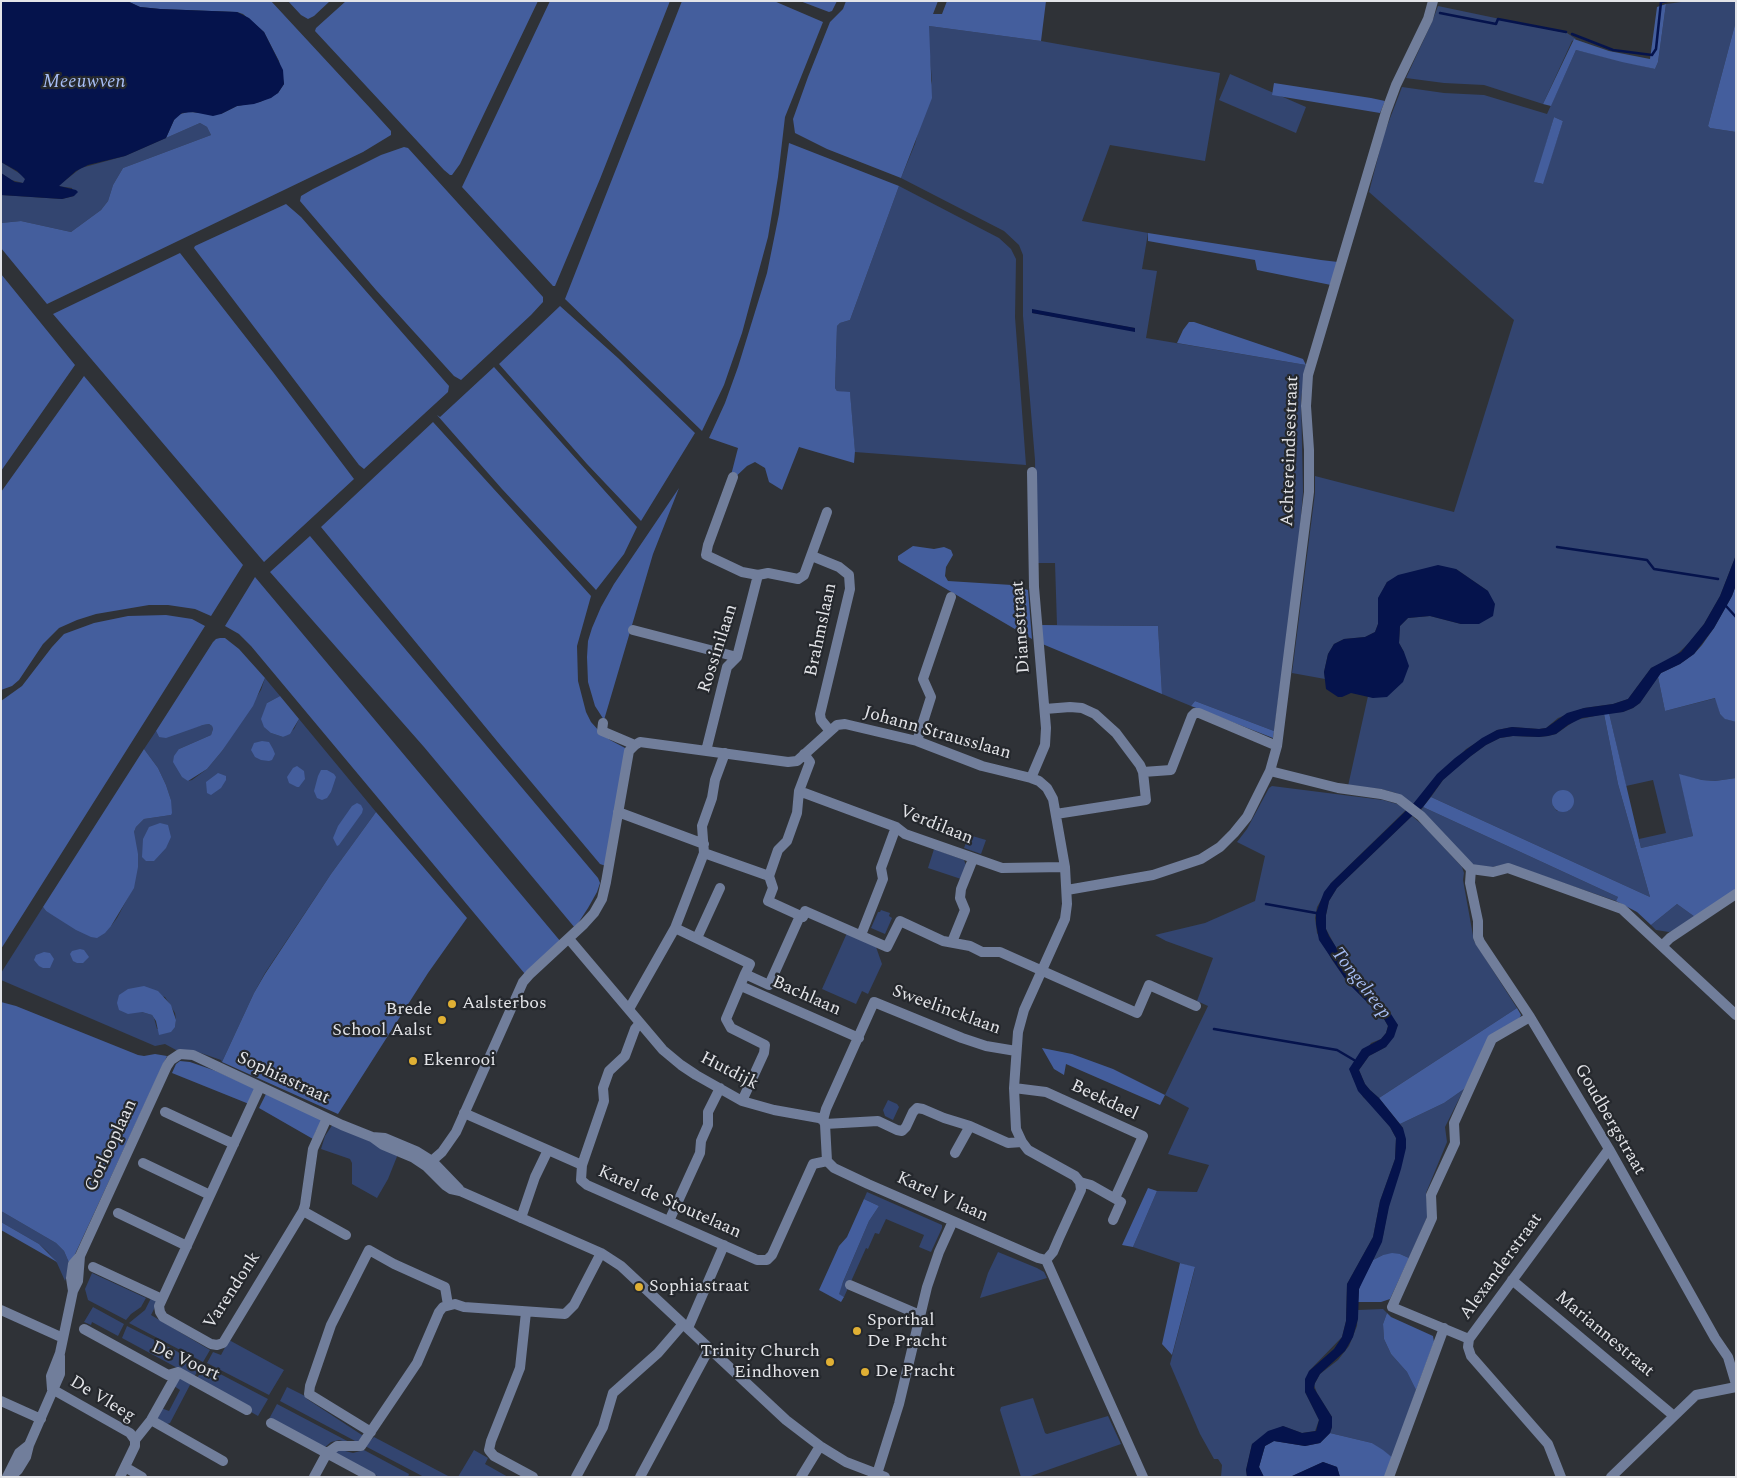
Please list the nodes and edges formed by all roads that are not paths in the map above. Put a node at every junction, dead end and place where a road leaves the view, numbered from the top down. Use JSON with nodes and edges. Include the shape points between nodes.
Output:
{"nodes":[{"id":1,"x":1433,"y":1,"type":"edge"},
{"id":2,"x":1032,"y":472,"type":"dead end"},
{"id":3,"x":733,"y":477,"type":"dead end"},
{"id":4,"x":828,"y":512,"type":"dead end"},
{"id":5,"x":812,"y":556,"type":"junction"},
{"id":6,"x":758,"y":575,"type":"junction"},
{"id":7,"x":951,"y":597,"type":"dead end"},
{"id":8,"x":633,"y":630,"type":"dead end"},
{"id":9,"x":737,"y":657,"type":"junction"},
{"id":10,"x":1045,"y":709,"type":"junction"},
{"id":11,"x":603,"y":723,"type":"dead end"},
{"id":12,"x":830,"y":731,"type":"junction"},
{"id":13,"x":917,"y":742,"type":"junction"},
{"id":14,"x":635,"y":745,"type":"junction"},
{"id":15,"x":1277,"y":746,"type":"junction"},
{"id":16,"x":706,"y":751,"type":"junction"},
{"id":17,"x":725,"y":753,"type":"junction"},
{"id":18,"x":804,"y":754,"type":"junction"},
{"id":19,"x":1270,"y":771,"type":"junction"},
{"id":20,"x":1143,"y":772,"type":"junction"},
{"id":21,"x":1031,"y":778,"type":"junction"},
{"id":22,"x":799,"y":792,"type":"junction"},
{"id":23,"x":618,"y":812,"type":"junction"},
{"id":24,"x":1056,"y":814,"type":"junction"},
{"id":25,"x":896,"y":827,"type":"junction"},
{"id":26,"x":704,"y":848,"type":"junction"},
{"id":27,"x":973,"y":859,"type":"junction"},
{"id":28,"x":1065,"y":867,"type":"junction"},
{"id":29,"x":1470,"y":869,"type":"junction"},
{"id":30,"x":769,"y":876,"type":"junction"},
{"id":31,"x":720,"y":888,"type":"dead end"},
{"id":32,"x":1067,"y":890,"type":"junction"},
{"id":33,"x":1736,"y":894,"type":"edge"},
{"id":34,"x":800,"y":916,"type":"junction"},
{"id":35,"x":675,"y":928,"type":"junction"},
{"id":36,"x":861,"y":935,"type":"junction"},
{"id":37,"x":697,"y":938,"type":"junction"},
{"id":38,"x":569,"y":940,"type":"junction"},
{"id":39,"x":952,"y":942,"type":"junction"},
{"id":40,"x":1662,"y":946,"type":"junction"},
{"id":41,"x":1041,"y":970,"type":"junction"},
{"id":42,"x":745,"y":974,"type":"junction"},
{"id":43,"x":740,"y":986,"type":"junction"},
{"id":44,"x":1196,"y":1006,"type":"dead end"},
{"id":45,"x":629,"y":1010,"type":"junction"},
{"id":46,"x":1736,"y":1015,"type":"edge"},
{"id":47,"x":1530,"y":1017,"type":"junction"},
{"id":48,"x":640,"y":1023,"type":"junction"},
{"id":49,"x":859,"y":1038,"type":"junction"},
{"id":50,"x":1016,"y":1051,"type":"junction"},
{"id":51,"x":180,"y":1054,"type":"joint"},
{"id":52,"x":260,"y":1087,"type":"junction"},
{"id":53,"x":720,"y":1088,"type":"junction"},
{"id":54,"x":1014,"y":1088,"type":"junction"},
{"id":55,"x":742,"y":1101,"type":"junction"},
{"id":56,"x":165,"y":1112,"type":"dead end"},
{"id":57,"x":464,"y":1113,"type":"junction"},
{"id":58,"x":328,"y":1118,"type":"junction"},
{"id":59,"x":824,"y":1122,"type":"junction"},
{"id":60,"x":970,"y":1126,"type":"junction"},
{"id":61,"x":1022,"y":1142,"type":"junction"},
{"id":62,"x":234,"y":1144,"type":"junction"},
{"id":63,"x":1609,"y":1149,"type":"junction"},
{"id":64,"x":548,"y":1150,"type":"junction"},
{"id":65,"x":955,"y":1153,"type":"dead end"},
{"id":66,"x":828,"y":1161,"type":"junction"},
{"id":67,"x":144,"y":1163,"type":"dead end"},
{"id":68,"x":429,"y":1163,"type":"junction"},
{"id":69,"x":582,"y":1165,"type":"junction"},
{"id":70,"x":1080,"y":1182,"type":"junction"},
{"id":71,"x":210,"y":1195,"type":"junction"},
{"id":72,"x":1115,"y":1198,"type":"junction"},
{"id":73,"x":303,"y":1211,"type":"junction"},
{"id":74,"x":118,"y":1214,"type":"dead end"},
{"id":75,"x":521,"y":1218,"type":"junction"},
{"id":76,"x":1113,"y":1220,"type":"dead end"},
{"id":77,"x":669,"y":1221,"type":"junction"},
{"id":78,"x":953,"y":1221,"type":"junction"},
{"id":79,"x":346,"y":1235,"type":"dead end"},
{"id":80,"x":187,"y":1246,"type":"junction"},
{"id":81,"x":724,"y":1246,"type":"junction"},
{"id":82,"x":601,"y":1253,"type":"junction"},
{"id":83,"x":1046,"y":1260,"type":"junction"},
{"id":84,"x":93,"y":1267,"type":"dead end"},
{"id":85,"x":1512,"y":1280,"type":"junction"},
{"id":86,"x":850,"y":1285,"type":"dead end"},
{"id":87,"x":162,"y":1299,"type":"junction"},
{"id":88,"x":448,"y":1305,"type":"junction"},
{"id":89,"x":1,"y":1310,"type":"edge"},
{"id":90,"x":526,"y":1312,"type":"junction"},
{"id":91,"x":920,"y":1315,"type":"junction"},
{"id":92,"x":686,"y":1326,"type":"junction"},
{"id":93,"x":84,"y":1328,"type":"dead end"},
{"id":94,"x":1444,"y":1328,"type":"junction"},
{"id":95,"x":63,"y":1338,"type":"junction"},
{"id":96,"x":1469,"y":1339,"type":"junction"},
{"id":97,"x":709,"y":1348,"type":"junction"},
{"id":98,"x":1736,"y":1348,"type":"edge"},
{"id":99,"x":1728,"y":1357,"type":"junction"},
{"id":100,"x":178,"y":1372,"type":"junction"},
{"id":101,"x":1736,"y":1386,"type":"edge"},
{"id":102,"x":52,"y":1389,"type":"junction"},
{"id":103,"x":1,"y":1401,"type":"edge"},
{"id":104,"x":247,"y":1410,"type":"dead end"},
{"id":105,"x":1674,"y":1416,"type":"junction"},
{"id":106,"x":41,"y":1419,"type":"junction"},
{"id":107,"x":151,"y":1420,"type":"junction"},
{"id":108,"x":271,"y":1423,"type":"dead end"},
{"id":109,"x":372,"y":1432,"type":"junction"},
{"id":110,"x":135,"y":1440,"type":"junction"},
{"id":111,"x":820,"y":1446,"type":"junction"},
{"id":112,"x":327,"y":1453,"type":"junction"},
{"id":113,"x":223,"y":1461,"type":"dead end"},
{"id":114,"x":125,"y":1467,"type":"junction"},
{"id":115,"x":881,"y":1475,"type":"edge"},
{"id":116,"x":9,"y":1477,"type":"edge"},
{"id":117,"x":120,"y":1477,"type":"edge"},
{"id":118,"x":142,"y":1477,"type":"edge"},
{"id":119,"x":314,"y":1477,"type":"edge"},
{"id":120,"x":370,"y":1477,"type":"edge"},
{"id":121,"x":533,"y":1477,"type":"edge"},
{"id":122,"x":576,"y":1477,"type":"edge"},
{"id":123,"x":640,"y":1477,"type":"edge"},
{"id":124,"x":801,"y":1477,"type":"edge"},
{"id":125,"x":1143,"y":1477,"type":"edge"},
{"id":126,"x":1390,"y":1477,"type":"edge"},
{"id":127,"x":1561,"y":1477,"type":"edge"},
{"id":128,"x":1611,"y":1477,"type":"edge"}],
"edges":[{"from":1,"to":15,"type":"street","name":"Achtereindsestraat","via":[[1386,112],[1308,375],[1309,492]]},
{"from":2,"to":10,"type":"street","name":"Dianestraat","via":[[1034,587]]},
{"from":3,"to":6,"type":"street","via":[[706,555],[742,572]]},
{"from":4,"to":5,"type":"street","name":"Brahmslaan"},
{"from":5,"to":6,"type":"street","name":"Brahmslaan","via":[[804,575],[798,579],[768,573]]},
{"from":5,"to":12,"type":"street","name":"Brahmslaan","via":[[839,567],[849,575],[850,589],[820,714]]},
{"from":6,"to":9,"type":"street","name":"Rossinilaan"},
{"from":7,"to":13,"type":"street","via":[[923,680],[931,697]]},
{"from":8,"to":9,"type":"street"},
{"from":9,"to":16,"type":"street","name":"Rossinilaan","via":[[727,667]]},
{"from":10,"to":20,"type":"street","via":[[1082,708],[1095,714],[1116,733]]},
{"from":10,"to":21,"type":"street","name":"Dianestraat","via":[[1044,745]]},
{"from":11,"to":14,"type":"street","name":"Johann Strausslaan","via":[[602,731]]},
{"from":12,"to":13,"type":"street","name":"Johann Strausslaan","via":[[845,724]]},
{"from":12,"to":18,"type":"street","name":"Johann Strausslaan"},
{"from":13,"to":21,"type":"street","name":"Johann Strausslaan","via":[[982,766]]},
{"from":14,"to":16,"type":"street","name":"Johann Strausslaan","via":[[640,742]]},
{"from":14,"to":23,"type":"street","via":[[629,751]]},
{"from":15,"to":19,"type":"street","name":"Achtereindsestraat"},
{"from":15,"to":20,"type":"street","via":[[1195,713],[1171,770]]},
{"from":16,"to":17,"type":"street","name":"Johann Strausslaan"},
{"from":17,"to":18,"type":"street","name":"Johann Strausslaan","via":[[788,762],[796,761]]},
{"from":17,"to":26,"type":"street","via":[[702,826]]},
{"from":18,"to":22,"type":"street","via":[[810,762]]},
{"from":19,"to":29,"type":"street","via":[[1399,799],[1421,816]]},
{"from":19,"to":32,"type":"street","name":"Achtereindsestraat","via":[[1247,817],[1220,847],[1200,859],[1153,875]]},
{"from":20,"to":24,"type":"street","via":[[1146,800]]},
{"from":21,"to":24,"type":"street","name":"Johann Strausslaan","via":[[1047,788]]},
{"from":22,"to":25,"type":"street","name":"Verdilaan"},
{"from":22,"to":30,"type":"street","via":[[797,812],[787,841],[778,850]]},
{"from":23,"to":26,"type":"street"},
{"from":23,"to":38,"type":"street","via":[[602,898],[594,913]]},
{"from":24,"to":28,"type":"street","name":"Johann Strausslaan"},
{"from":25,"to":27,"type":"street","name":"Verdilaan","via":[[905,834]]},
{"from":25,"to":36,"type":"street","via":[[881,868],[883,879]]},
{"from":26,"to":30,"type":"street"},
{"from":26,"to":35,"type":"street"},
{"from":27,"to":28,"type":"street","name":"Verdilaan","via":[[1002,868]]},
{"from":27,"to":39,"type":"street","via":[[961,889],[960,898],[965,910]]},
{"from":28,"to":32,"type":"street","name":"Johann Strausslaan"},
{"from":29,"to":40,"type":"street","via":[[1493,872],[1508,868],[1622,909]]},
{"from":29,"to":47,"type":"street","name":"Goudbergstraat","via":[[1478,937]]},
{"from":30,"to":34,"type":"street","via":[[773,888],[768,901]]},
{"from":31,"to":37,"type":"street"},
{"from":32,"to":41,"type":"street","name":"Johann Strausslaan","via":[[1064,919]]},
{"from":33,"to":40,"type":"street"},
{"from":34,"to":36,"type":"street","via":[[803,917],[806,911]]},
{"from":34,"to":42,"type":"street","via":[[769,985]]},
{"from":35,"to":37,"type":"street"},
{"from":35,"to":45,"type":"street"},
{"from":36,"to":39,"type":"street","via":[[887,947],[900,921]]},
{"from":37,"to":42,"type":"street","via":[[750,964]]},
{"from":38,"to":45,"type":"street","name":"Hutdijk"},
{"from":38,"to":57,"type":"street","via":[[524,982]]},
{"from":39,"to":41,"type":"street","via":[[982,952],[1000,952]]},
{"from":40,"to":46,"type":"street"},
{"from":41,"to":44,"type":"street","via":[[1137,1013],[1149,985]]},
{"from":41,"to":50,"type":"street","name":"Johann Strausslaan","via":[[1024,1010]]},
{"from":42,"to":43,"type":"street"},
{"from":43,"to":49,"type":"street","name":"Bachlaan"},
{"from":43,"to":55,"type":"street","via":[[726,1019],[731,1028],[765,1045]]},
{"from":45,"to":48,"type":"street","name":"Hutdijk"},
{"from":47,"to":63,"type":"street","name":"Goudbergstraat"},
{"from":47,"to":94,"type":"street","via":[[1492,1039],[1454,1123],[1455,1143],[1431,1195],[1432,1218],[1392,1306]]},
{"from":48,"to":53,"type":"street","name":"Hutdijk","via":[[681,1065]]},
{"from":48,"to":69,"type":"street","via":[[624,1056],[609,1072],[603,1088],[604,1101]]},
{"from":49,"to":50,"type":"street","name":"Sweelincklaan","via":[[874,1002],[962,1038]]},
{"from":49,"to":59,"type":"street","name":"Sweelincklaan","via":[[826,1109]]},
{"from":50,"to":54,"type":"street","name":"Johann Strausslaan"},
{"from":51,"to":52,"type":"street","name":"Sophiastraat","via":[[193,1055]]},
{"from":51,"to":95,"type":"street","name":"Gorlooplaan","via":[[167,1066],[80,1256],[79,1274]]},
{"from":52,"to":58,"type":"street","name":"Sophiastraat"},
{"from":52,"to":62,"type":"street"},
{"from":53,"to":55,"type":"street","name":"Hutdijk"},
{"from":53,"to":77,"type":"street","via":[[708,1112],[700,1153]]},
{"from":54,"to":61,"type":"street","name":"Johann Strausslaan","via":[[1016,1130]]},
{"from":54,"to":72,"type":"street","name":"Beekdael","via":[[1046,1092],[1143,1136]]},
{"from":55,"to":59,"type":"street","name":"Hutdijk","via":[[819,1118]]},
{"from":56,"to":62,"type":"street"},
{"from":57,"to":64,"type":"street","name":"Karel de Stoutelaan"},
{"from":57,"to":68,"type":"street","via":[[456,1132],[442,1152]]},
{"from":58,"to":68,"type":"street","name":"Sophiastraat","via":[[416,1151]]},
{"from":58,"to":73,"type":"street","name":"Varendonk","via":[[313,1150]]},
{"from":59,"to":60,"type":"street","name":"Hutdijk","via":[[878,1121],[902,1130],[917,1108]]},
{"from":59,"to":66,"type":"street"},
{"from":60,"to":61,"type":"street","name":"Hutdijk","via":[[1008,1143]]},
{"from":60,"to":65,"type":"street"},
{"from":61,"to":70,"type":"street","via":[[1028,1150]]},
{"from":62,"to":71,"type":"street"},
{"from":63,"to":85,"type":"street","name":"Alexanderstraat"},
{"from":63,"to":99,"type":"street","name":"Goudbergstraat"},
{"from":64,"to":69,"type":"street","name":"Karel de Stoutelaan"},
{"from":64,"to":75,"type":"street"},
{"from":66,"to":78,"type":"street","name":"Karel V laan","via":[[834,1168]]},
{"from":66,"to":81,"type":"street","name":"Karel de Stoutelaan","via":[[813,1164],[767,1260],[756,1260]]},
{"from":67,"to":71,"type":"street"},
{"from":68,"to":75,"type":"street","name":"Sophiastraat","via":[[460,1191]]},
{"from":69,"to":77,"type":"street","name":"Karel de Stoutelaan","via":[[581,1180],[587,1185]]},
{"from":70,"to":72,"type":"street"},
{"from":70,"to":83,"type":"street","via":[[1081,1190],[1053,1252]]},
{"from":71,"to":80,"type":"street"},
{"from":72,"to":76,"type":"street","name":"Beekdael","via":[[1121,1202]]},
{"from":73,"to":79,"type":"street"},
{"from":73,"to":87,"type":"street","name":"Varendonk","via":[[223,1343],[211,1344],[163,1317],[159,1306]]},
{"from":74,"to":80,"type":"street"},
{"from":75,"to":82,"type":"street","name":"Sophiastraat"},
{"from":77,"to":81,"type":"street","name":"Karel de Stoutelaan"},
{"from":78,"to":83,"type":"street","name":"Karel V laan"},
{"from":78,"to":91,"type":"street","via":[[932,1268]]},
{"from":80,"to":87,"type":"street"},
{"from":81,"to":92,"type":"street"},
{"from":82,"to":90,"type":"street","via":[[570,1311],[558,1315]]},
{"from":82,"to":92,"type":"street","name":"Sophiastraat","via":[[632,1276]]},
{"from":83,"to":125,"type":"street"},
{"from":84,"to":87,"type":"street"},
{"from":85,"to":96,"type":"street","name":"Alexanderstraat"},
{"from":85,"to":105,"type":"street","name":"Mariannestraat"},
{"from":86,"to":91,"type":"street"},
{"from":88,"to":90,"type":"street"},
{"from":88,"to":109,"type":"street","via":[[439,1312],[417,1362]]},
{"from":88,"to":109,"type":"street","via":[[445,1287],[369,1250],[332,1325],[309,1394]]},
{"from":89,"to":95,"type":"street"},
{"from":90,"to":121,"type":"street","via":[[520,1368],[489,1450]]},
{"from":91,"to":115,"type":"street"},
{"from":92,"to":97,"type":"street","name":"Sophiastraat"},
{"from":92,"to":122,"type":"street","via":[[613,1393],[603,1427]]},
{"from":93,"to":100,"type":"street","name":"De Voort","via":[[168,1375]]},
{"from":94,"to":96,"type":"street"},
{"from":94,"to":126,"type":"street"},
{"from":95,"to":102,"type":"street","name":"Gorlooplaan","via":[[60,1374]]},
{"from":96,"to":127,"type":"street","name":"Alexanderstraat","via":[[1471,1356],[1548,1444]]},
{"from":97,"to":111,"type":"street","name":"Sophiastraat","via":[[786,1420]]},
{"from":97,"to":123,"type":"street"},
{"from":98,"to":99,"type":"street"},
{"from":99,"to":101,"type":"street","name":"Goudbergstraat"},
{"from":100,"to":104,"type":"street","name":"De Voort"},
{"from":100,"to":107,"type":"street"},
{"from":101,"to":105,"type":"street","via":[[1696,1395]]},
{"from":102,"to":106,"type":"street","name":"Gorlooplaan"},
{"from":102,"to":110,"type":"street","name":"De Vleeg","via":[[130,1433]]},
{"from":103,"to":106,"type":"street"},
{"from":105,"to":128,"type":"street"},
{"from":106,"to":116,"type":"street","name":"Gorlooplaan","via":[[29,1445],[19,1452]]},
{"from":107,"to":110,"type":"street"},
{"from":107,"to":113,"type":"street"},
{"from":108,"to":112,"type":"street"},
{"from":109,"to":112,"type":"street","via":[[361,1446],[337,1446]]},
{"from":110,"to":114,"type":"street"},
{"from":111,"to":115,"type":"street","name":"Sophiastraat","via":[[846,1462]]},
{"from":111,"to":124,"type":"street"},
{"from":112,"to":119,"type":"street"},
{"from":112,"to":120,"type":"street"},
{"from":114,"to":117,"type":"street"},
{"from":114,"to":118,"type":"street"}]}
